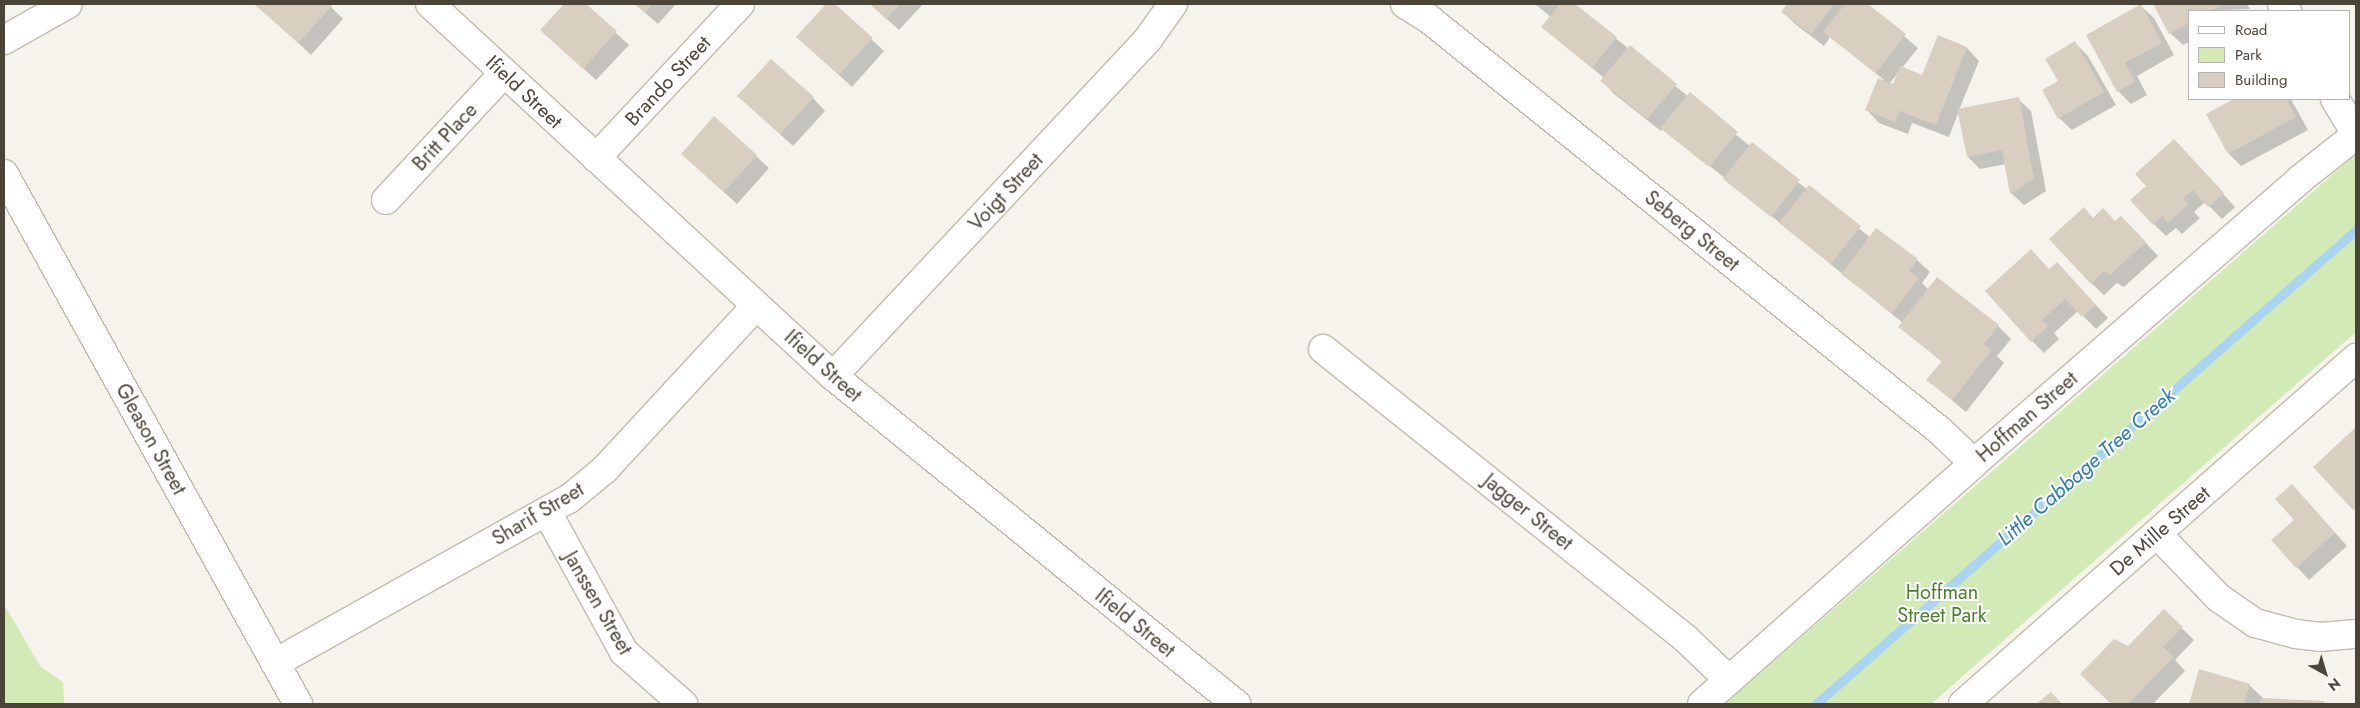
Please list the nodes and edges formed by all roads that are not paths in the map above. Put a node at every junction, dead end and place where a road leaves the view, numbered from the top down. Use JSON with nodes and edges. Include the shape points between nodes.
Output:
{"nodes":[{"id":1,"x":68,"y":4,"type":"edge"},
{"id":2,"x":430,"y":4,"type":"edge"},
{"id":3,"x":740,"y":4,"type":"edge"},
{"id":4,"x":1173,"y":4,"type":"edge"},
{"id":5,"x":1405,"y":4,"type":"edge"},
{"id":6,"x":4,"y":40,"type":"edge"},
{"id":7,"x":504,"y":73,"type":"junction"},
{"id":8,"x":2336,"y":100,"type":"edge"},
{"id":9,"x":2356,"y":135,"type":"edge"},
{"id":10,"x":596,"y":158,"type":"junction"},
{"id":11,"x":4,"y":174,"type":"edge"},
{"id":12,"x":386,"y":200,"type":"dead end"},
{"id":13,"x":756,"y":306,"type":"junction"},
{"id":14,"x":1323,"y":349,"type":"dead end"},
{"id":15,"x":2356,"y":358,"type":"edge"},
{"id":16,"x":833,"y":376,"type":"junction"},
{"id":17,"x":1974,"y":463,"type":"junction"},
{"id":18,"x":547,"y":512,"type":"junction"},
{"id":19,"x":2157,"y":534,"type":"junction"},
{"id":20,"x":2356,"y":634,"type":"edge"},
{"id":21,"x":275,"y":664,"type":"junction"},
{"id":22,"x":1729,"y":680,"type":"junction"},
{"id":23,"x":298,"y":704,"type":"edge"},
{"id":24,"x":683,"y":704,"type":"edge"},
{"id":25,"x":1234,"y":704,"type":"edge"},
{"id":26,"x":1702,"y":704,"type":"edge"},
{"id":27,"x":1963,"y":704,"type":"edge"}],
"edges":[{"from":1,"to":6,"type":"street"},
{"from":2,"to":7,"type":"street","name":"Ifield Street"},
{"from":3,"to":10,"type":"street","name":"Brando Street"},
{"from":4,"to":16,"type":"street","name":"Voigt Street","via":[[1148,39]]},
{"from":5,"to":17,"type":"street","name":"Seberg Street","via":[[1429,19],[1939,430]]},
{"from":7,"to":10,"type":"street","name":"Ifield Street"},
{"from":7,"to":12,"type":"street","name":"Britt Place"},
{"from":8,"to":9,"type":"street"},
{"from":9,"to":17,"type":"street","name":"Hoffman Street"},
{"from":10,"to":13,"type":"street","name":"Ifield Street"},
{"from":11,"to":21,"type":"street","name":"Gleason Street"},
{"from":13,"to":16,"type":"street","name":"Ifield Street"},
{"from":13,"to":18,"type":"street","name":"Sharif Street","via":[[606,469],[576,494]]},
{"from":14,"to":22,"type":"street","name":"Jagger Street","via":[[1685,638]]},
{"from":15,"to":19,"type":"street","name":"De Mille Street"},
{"from":16,"to":25,"type":"street","name":"Ifield Street"},
{"from":17,"to":22,"type":"street","name":"Hoffman Street"},
{"from":18,"to":21,"type":"street","name":"Sharif Street"},
{"from":18,"to":24,"type":"street","name":"Janssen Street","via":[[624,652]]},
{"from":19,"to":20,"type":"street","via":[[2219,598],[2255,623],[2304,635]]},
{"from":19,"to":27,"type":"street","name":"De Mille Street"},
{"from":21,"to":23,"type":"street","name":"Gleason Street"},
{"from":22,"to":26,"type":"street","name":"Hoffman Street"}]}
